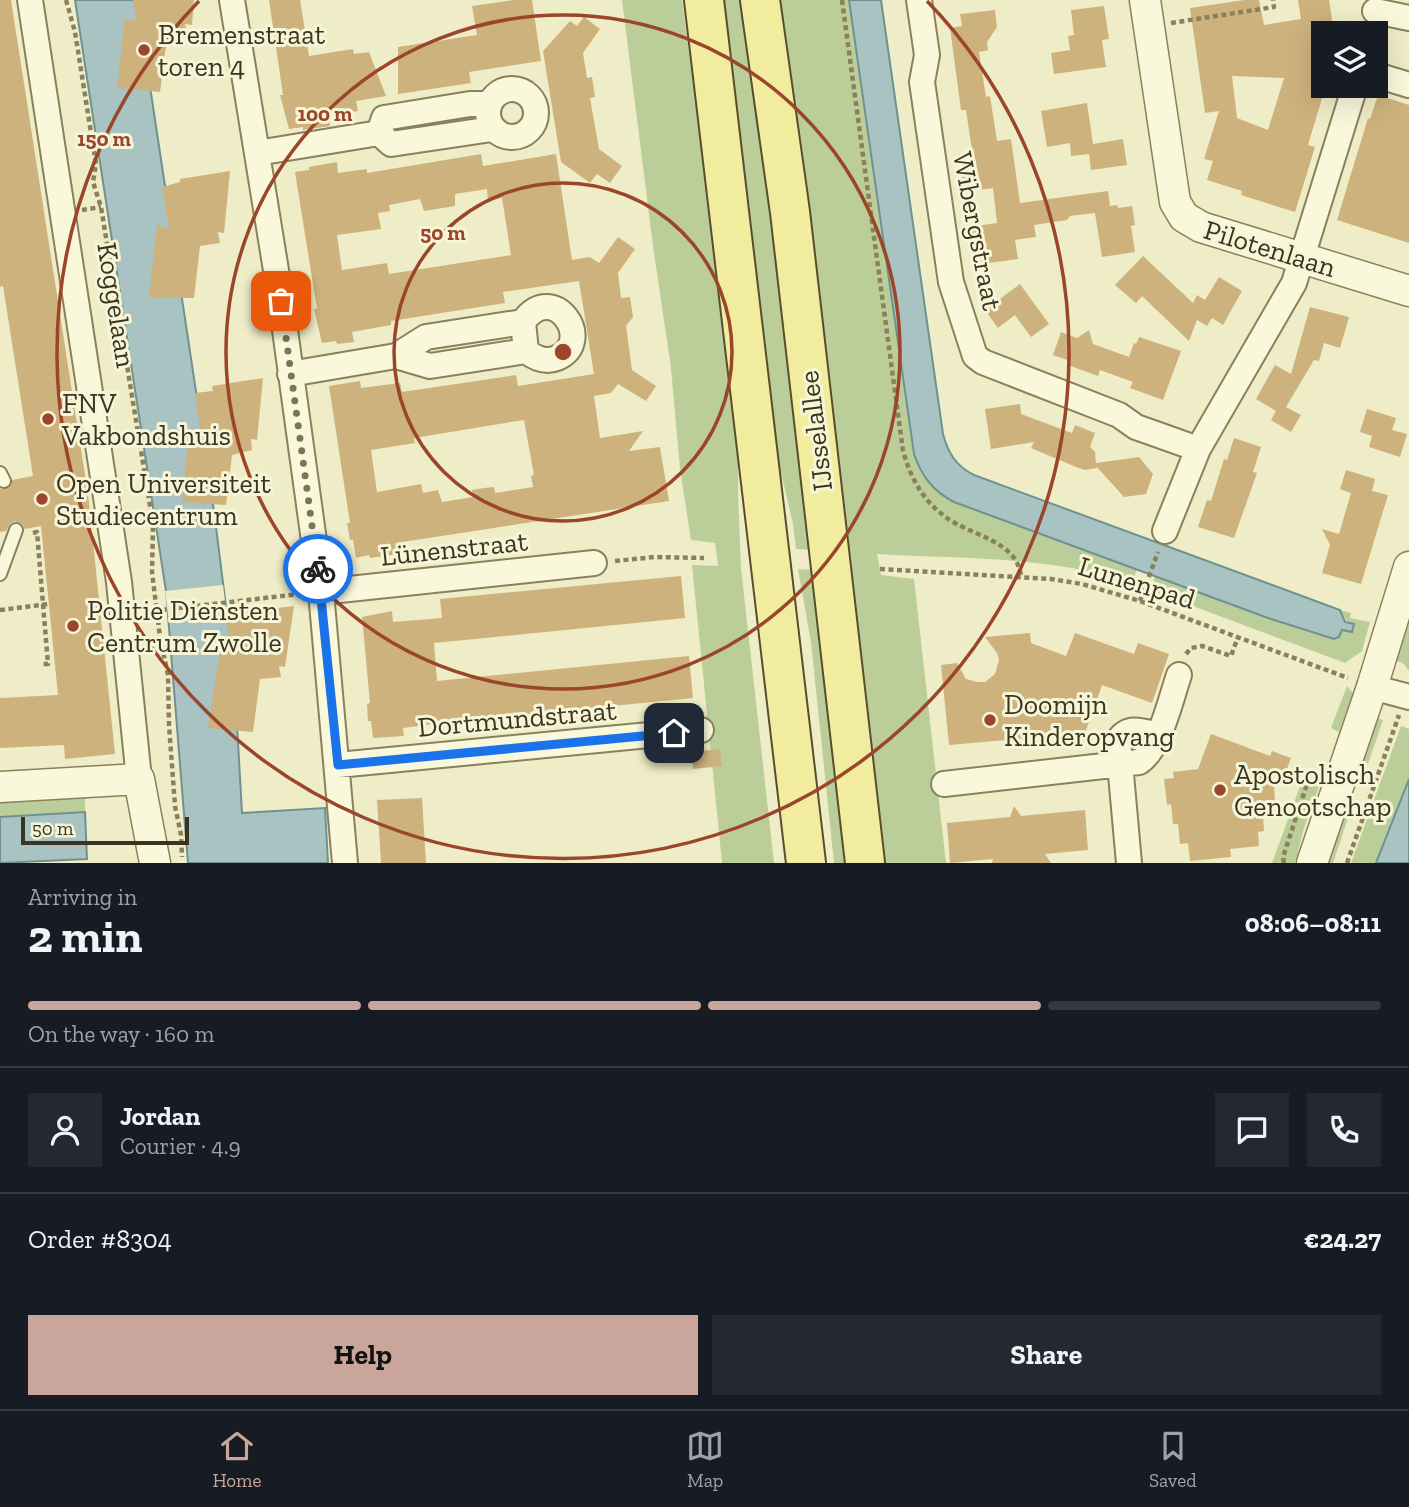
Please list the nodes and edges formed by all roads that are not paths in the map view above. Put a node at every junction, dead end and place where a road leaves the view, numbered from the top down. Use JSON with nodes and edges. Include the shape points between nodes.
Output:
{"nodes":[{"id":1,"x":30,"y":0,"type":"edge"},
{"id":2,"x":232,"y":0,"type":"edge"},
{"id":3,"x":704,"y":0,"type":"edge"},
{"id":4,"x":760,"y":0,"type":"edge"},
{"id":5,"x":919,"y":0,"type":"edge"},
{"id":6,"x":1147,"y":13,"type":"edge"},
{"id":7,"x":1372,"y":15,"type":"edge"},
{"id":8,"x":1409,"y":18,"type":"edge"},
{"id":9,"x":1388,"y":79,"type":"edge"},
{"id":10,"x":1409,"y":85,"type":"edge"},
{"id":11,"x":1351,"y":98,"type":"edge"},
{"id":12,"x":488,"y":104,"type":"junction"},
{"id":13,"x":492,"y":129,"type":"junction"},
{"id":14,"x":379,"y":133,"type":"junction"},
{"id":15,"x":257,"y":153,"type":"junction"},
{"id":16,"x":1303,"y":258,"type":"junction"},
{"id":17,"x":1409,"y":291,"type":"edge"},
{"id":18,"x":523,"y":322,"type":"junction"},
{"id":19,"x":526,"y":351,"type":"junction"},
{"id":20,"x":396,"y":356,"type":"junction"},
{"id":21,"x":290,"y":374,"type":"junction"},
{"id":22,"x":1198,"y":449,"type":"junction"},
{"id":23,"x":1165,"y":531,"type":"road end"},
{"id":24,"x":15,"y":533,"type":"road end"},
{"id":25,"x":594,"y":563,"type":"road end"},
{"id":26,"x":1409,"y":567,"type":"edge"},
{"id":27,"x":0,"y":574,"type":"edge"},
{"id":28,"x":321,"y":592,"type":"junction"},
{"id":29,"x":1178,"y":675,"type":"road end"},
{"id":30,"x":1372,"y":687,"type":"junction"},
{"id":31,"x":1408,"y":697,"type":"edge"},
{"id":32,"x":701,"y":730,"type":"dead end"},
{"id":33,"x":338,"y":765,"type":"junction"},
{"id":34,"x":1120,"y":765,"type":"junction"},
{"id":35,"x":139,"y":779,"type":"junction"},
{"id":36,"x":944,"y":784,"type":"dead end"},
{"id":37,"x":0,"y":787,"type":"edge"},
{"id":38,"x":155,"y":863,"type":"edge"},
{"id":39,"x":345,"y":863,"type":"edge"},
{"id":40,"x":806,"y":863,"type":"edge"},
{"id":41,"x":865,"y":863,"type":"edge"},
{"id":42,"x":1129,"y":863,"type":"edge"},
{"id":43,"x":1312,"y":863,"type":"edge"}],
"edges":[{"from":1,"to":35,"type":"street","name":"Koggelaan","via":[[119,582]]},
{"from":2,"to":15,"type":"street"},
{"from":3,"to":40,"type":"main road","name":"IJsselallee"},
{"from":4,"to":41,"type":"main road","name":"IJsselallee","via":[[790,212]]},
{"from":5,"to":22,"type":"street","name":"Wibergstraat","via":[[927,55],[922,82],[951,282],[975,356],[1119,415],[1136,427]]},
{"from":6,"to":16,"type":"street","name":"Pilotenlaan","via":[[1179,211],[1201,227]]},
{"from":7,"to":8,"type":"street"},
{"from":9,"to":10,"type":"street"},
{"from":11,"to":16,"type":"street"},
{"from":12,"to":13,"type":"street"},
{"from":12,"to":13,"type":"street","via":[[498,93],[515,89],[529,96],[536,107],[534,122],[521,136],[505,137]]},
{"from":12,"to":14,"type":"street","via":[[384,118]]},
{"from":13,"to":14,"type":"street","via":[[391,144]]},
{"from":14,"to":15,"type":"street"},
{"from":15,"to":21,"type":"street"},
{"from":16,"to":17,"type":"street","name":"Pilotenlaan"},
{"from":16,"to":22,"type":"street","via":[[1286,299]]},
{"from":18,"to":19,"type":"street"},
{"from":18,"to":19,"type":"street","via":[[534,310],[551,308],[565,316],[572,331],[569,347],[557,358],[540,360]]},
{"from":18,"to":20,"type":"street","via":[[426,337]]},
{"from":19,"to":20,"type":"street","via":[[430,366]]},
{"from":20,"to":21,"type":"street"},
{"from":21,"to":28,"type":"street"},
{"from":22,"to":23,"type":"street"},
{"from":24,"to":27,"type":"lane"},
{"from":25,"to":28,"type":"street","name":"Lünenstraat"},
{"from":26,"to":30,"type":"street"},
{"from":28,"to":33,"type":"street"},
{"from":29,"to":34,"type":"street","via":[[1144,759]]},
{"from":30,"to":31,"type":"street"},
{"from":30,"to":43,"type":"street"},
{"from":32,"to":33,"type":"street","name":"Dortmundstraat"},
{"from":33,"to":39,"type":"street"},
{"from":34,"to":36,"type":"street"},
{"from":34,"to":42,"type":"street"},
{"from":35,"to":37,"type":"street"},
{"from":35,"to":38,"type":"street","name":"Koggelaan"}]}
